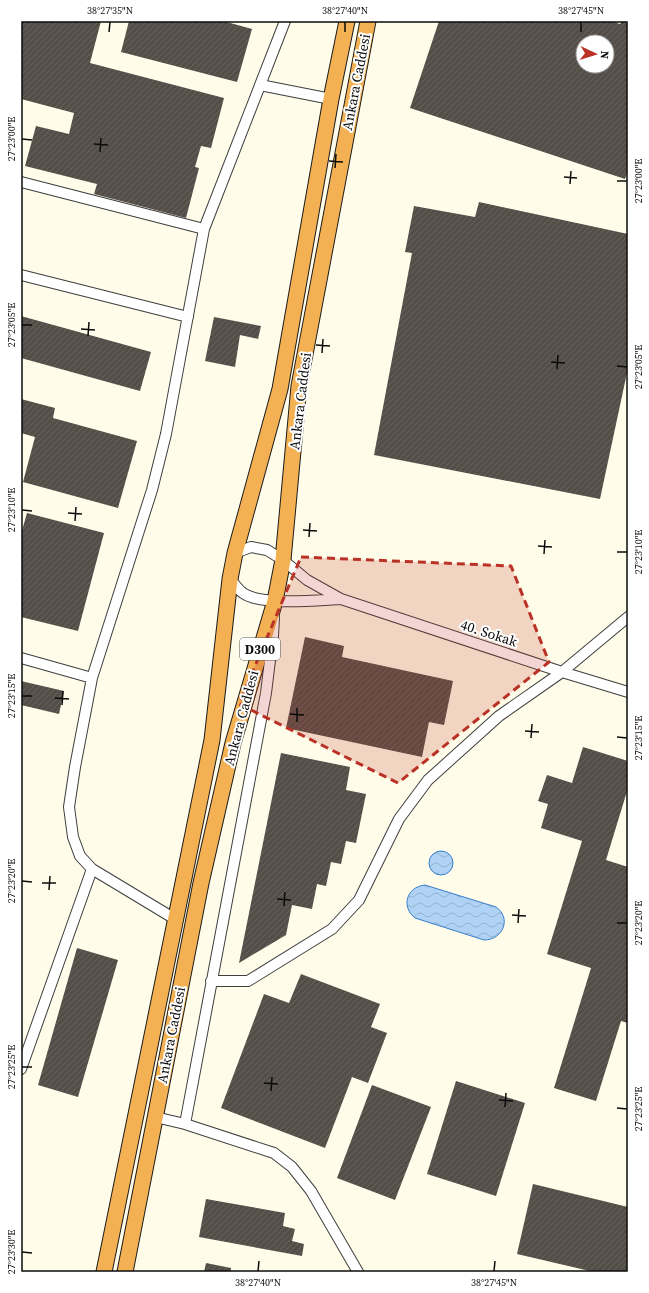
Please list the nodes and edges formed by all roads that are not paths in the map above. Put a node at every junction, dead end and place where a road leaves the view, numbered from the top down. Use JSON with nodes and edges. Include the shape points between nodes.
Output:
{"nodes":[{"id":1,"x":285,"y":21,"type":"edge"},
{"id":2,"x":347,"y":21,"type":"edge"},
{"id":3,"x":368,"y":21,"type":"edge"},
{"id":4,"x":260,"y":85,"type":"junction"},
{"id":5,"x":330,"y":99,"type":"junction"},
{"id":6,"x":21,"y":182,"type":"edge"},
{"id":7,"x":204,"y":229,"type":"junction"},
{"id":8,"x":21,"y":275,"type":"edge"},
{"id":9,"x":188,"y":318,"type":"junction"},
{"id":10,"x":235,"y":553,"type":"junction"},
{"id":11,"x":283,"y":560,"type":"junction"},
{"id":12,"x":230,"y":579,"type":"junction"},
{"id":13,"x":341,"y":599,"type":"junction"},
{"id":14,"x":275,"y":601,"type":"junction"},
{"id":15,"x":628,"y":617,"type":"edge"},
{"id":16,"x":21,"y":658,"type":"edge"},
{"id":17,"x":562,"y":672,"type":"junction"},
{"id":18,"x":92,"y":678,"type":"junction"},
{"id":19,"x":628,"y":692,"type":"edge"},
{"id":20,"x":92,"y":869,"type":"junction"},
{"id":21,"x":175,"y":919,"type":"junction"},
{"id":22,"x":211,"y":981,"type":"junction"},
{"id":23,"x":21,"y":1069,"type":"edge"},
{"id":24,"x":155,"y":1117,"type":"junction"},
{"id":25,"x":185,"y":1124,"type":"junction"},
{"id":26,"x":104,"y":1272,"type":"edge"},
{"id":27,"x":125,"y":1272,"type":"edge"},
{"id":28,"x":358,"y":1272,"type":"edge"}],
"edges":[{"from":1,"to":4,"type":"street"},
{"from":2,"to":5,"type":"highway","name":"Ankara Caddesi","number":"D300"},
{"from":3,"to":11,"type":"highway","name":"Ankara Caddesi","number":"D300","via":[[299,386]]},
{"from":4,"to":5,"type":"street"},
{"from":4,"to":7,"type":"street"},
{"from":5,"to":10,"type":"highway","name":"Ankara Caddesi","number":"D300","via":[[280,389]]},
{"from":6,"to":7,"type":"street"},
{"from":7,"to":9,"type":"street"},
{"from":8,"to":9,"type":"street"},
{"from":9,"to":18,"type":"street","via":[[166,434],[152,490]]},
{"from":10,"to":11,"type":"street","via":[[251,547],[259,548]]},
{"from":10,"to":12,"type":"highway","name":"Ankara Caddesi","number":"D300"},
{"from":11,"to":13,"type":"street","via":[[307,580]]},
{"from":11,"to":14,"type":"highway","name":"Ankara Caddesi","number":"D300"},
{"from":12,"to":14,"type":"street","via":[[242,593],[253,599]]},
{"from":12,"to":21,"type":"highway","name":"Ankara Caddesi","number":"D300","via":[[212,740]]},
{"from":13,"to":14,"type":"street"},
{"from":13,"to":17,"type":"street","name":"40. Sokak"},
{"from":14,"to":22,"type":"street","via":[[274,636],[266,693]]},
{"from":14,"to":24,"type":"highway","name":"Ankara Caddesi","number":"D300","via":[[233,743],[201,883]]},
{"from":15,"to":17,"type":"street"},
{"from":16,"to":18,"type":"street"},
{"from":17,"to":19,"type":"street","name":"40. Sokak"},
{"from":17,"to":22,"type":"street","via":[[499,716],[428,780],[399,819],[359,900],[332,929],[248,981]]},
{"from":18,"to":20,"type":"street","via":[[69,807],[73,837],[80,856]]},
{"from":20,"to":21,"type":"street"},
{"from":20,"to":23,"type":"street"},
{"from":21,"to":26,"type":"highway","name":"Ankara Caddesi","number":"D300"},
{"from":22,"to":25,"type":"street"},
{"from":24,"to":25,"type":"street"},
{"from":24,"to":27,"type":"highway","name":"Ankara Caddesi","number":"D300"},
{"from":25,"to":28,"type":"street","via":[[274,1153],[292,1166],[311,1191]]}]}
